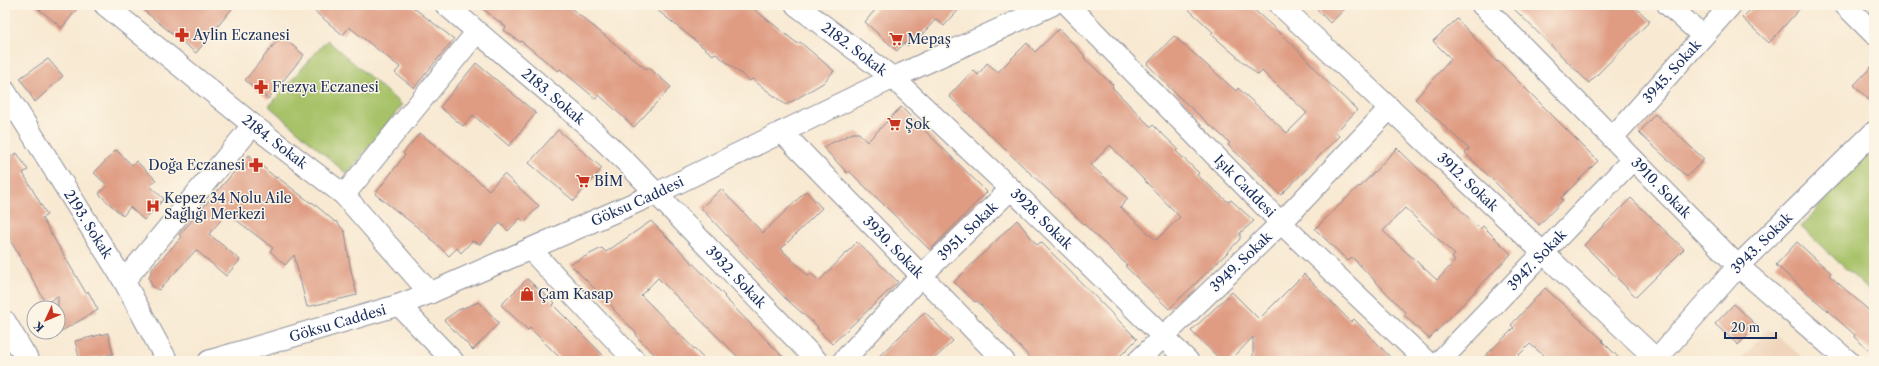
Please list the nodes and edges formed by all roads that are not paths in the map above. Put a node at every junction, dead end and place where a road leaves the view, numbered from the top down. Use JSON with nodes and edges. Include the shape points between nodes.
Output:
{"nodes":[{"id":1,"x":105,"y":5,"type":"edge"},
{"id":2,"x":446,"y":5,"type":"edge"},
{"id":3,"x":796,"y":5,"type":"edge"},
{"id":4,"x":1052,"y":5,"type":"edge"},
{"id":5,"x":1068,"y":5,"type":"edge"},
{"id":6,"x":1280,"y":5,"type":"edge"},
{"id":7,"x":1482,"y":5,"type":"edge"},
{"id":8,"x":1668,"y":5,"type":"edge"},
{"id":9,"x":1731,"y":5,"type":"edge"},
{"id":10,"x":1845,"y":5,"type":"edge"},
{"id":11,"x":477,"y":32,"type":"junction"},
{"id":12,"x":1874,"y":34,"type":"edge"},
{"id":13,"x":1703,"y":36,"type":"junction"},
{"id":14,"x":893,"y":78,"type":"junction"},
{"id":15,"x":5,"y":91,"type":"edge"},
{"id":16,"x":1390,"y":108,"type":"junction"},
{"id":17,"x":253,"y":125,"type":"junction"},
{"id":18,"x":782,"y":132,"type":"junction"},
{"id":19,"x":1874,"y":132,"type":"edge"},
{"id":20,"x":1612,"y":137,"type":"junction"},
{"id":21,"x":1633,"y":159,"type":"junction"},
{"id":22,"x":1011,"y":189,"type":"junction"},
{"id":23,"x":655,"y":194,"type":"junction"},
{"id":24,"x":344,"y":195,"type":"junction"},
{"id":25,"x":1281,"y":223,"type":"junction"},
{"id":26,"x":530,"y":249,"type":"junction"},
{"id":27,"x":1542,"y":252,"type":"junction"},
{"id":28,"x":1738,"y":266,"type":"junction"},
{"id":29,"x":922,"y":276,"type":"junction"},
{"id":30,"x":124,"y":281,"type":"junction"},
{"id":31,"x":430,"y":293,"type":"junction"},
{"id":32,"x":399,"y":305,"type":"junction"},
{"id":33,"x":5,"y":322,"type":"edge"},
{"id":34,"x":1163,"y":337,"type":"junction"},
{"id":35,"x":267,"y":354,"type":"edge"},
{"id":36,"x":1656,"y":360,"type":"edge"},
{"id":37,"x":28,"y":361,"type":"edge"},
{"id":38,"x":167,"y":361,"type":"edge"},
{"id":39,"x":209,"y":361,"type":"edge"},
{"id":40,"x":453,"y":361,"type":"edge"},
{"id":41,"x":635,"y":361,"type":"edge"},
{"id":42,"x":817,"y":361,"type":"edge"},
{"id":43,"x":842,"y":361,"type":"edge"},
{"id":44,"x":1004,"y":361,"type":"edge"},
{"id":45,"x":1138,"y":361,"type":"edge"},
{"id":46,"x":1188,"y":361,"type":"edge"},
{"id":47,"x":1426,"y":361,"type":"edge"},
{"id":48,"x":1440,"y":361,"type":"edge"},
{"id":49,"x":1848,"y":361,"type":"edge"}],
"edges":[{"from":1,"to":17,"type":"street","name":"2184. Sokak"},
{"from":2,"to":11,"type":"street","name":"2183. Sokak"},
{"from":3,"to":14,"type":"street","name":"2182. Sokak"},
{"from":4,"to":14,"type":"street","name":"Göksu Caddesi"},
{"from":5,"to":25,"type":"street","name":"Işık Caddesi"},
{"from":6,"to":16,"type":"street","name":"3912. Sokak"},
{"from":7,"to":20,"type":"street","name":"3910. Sokak"},
{"from":8,"to":13,"type":"street"},
{"from":9,"to":13,"type":"street","name":"3945. Sokak"},
{"from":10,"to":12,"type":"street"},
{"from":11,"to":23,"type":"street","name":"2183. Sokak","via":[[588,126]]},
{"from":11,"to":24,"type":"street"},
{"from":13,"to":20,"type":"street","name":"3945. Sokak"},
{"from":14,"to":18,"type":"street","name":"Göksu Caddesi"},
{"from":14,"to":22,"type":"street","name":"3928. Sokak"},
{"from":15,"to":30,"type":"street","name":"2193. Sokak"},
{"from":16,"to":25,"type":"street","name":"3949. Sokak"},
{"from":16,"to":27,"type":"street","name":"3912. Sokak"},
{"from":17,"to":24,"type":"street","name":"2184. Sokak"},
{"from":17,"to":30,"type":"street"},
{"from":18,"to":23,"type":"street","name":"Göksu Caddesi"},
{"from":18,"to":29,"type":"street","name":"3930. Sokak"},
{"from":19,"to":28,"type":"street","name":"3943. Sokak"},
{"from":20,"to":21,"type":"street","name":"3910. Sokak"},
{"from":21,"to":27,"type":"street","name":"3947. Sokak"},
{"from":21,"to":28,"type":"street","name":"3910. Sokak"},
{"from":22,"to":29,"type":"street","name":"3951. Sokak"},
{"from":22,"to":34,"type":"street","name":"3928. Sokak"},
{"from":23,"to":26,"type":"street","name":"Göksu Caddesi"},
{"from":23,"to":42,"type":"street","name":"3932. Sokak"},
{"from":24,"to":31,"type":"street","name":"2184. Sokak"},
{"from":25,"to":34,"type":"street","name":"3949. Sokak"},
{"from":25,"to":47,"type":"street","name":"Işık Caddesi"},
{"from":26,"to":31,"type":"street","name":"Göksu Caddesi"},
{"from":26,"to":41,"type":"street"},
{"from":27,"to":36,"type":"street","name":"3912. Sokak"},
{"from":27,"to":48,"type":"street","name":"3947. Sokak"},
{"from":28,"to":36,"type":"street","name":"3943. Sokak"},
{"from":28,"to":49,"type":"street","name":"3910. Sokak"},
{"from":29,"to":43,"type":"street","name":"3951. Sokak"},
{"from":29,"to":44,"type":"street","name":"3930. Sokak"},
{"from":30,"to":38,"type":"street","name":"2193. Sokak"},
{"from":31,"to":32,"type":"street","name":"Göksu Caddesi"},
{"from":32,"to":35,"type":"street","name":"Göksu Caddesi"},
{"from":32,"to":40,"type":"street"},
{"from":33,"to":37,"type":"main road"},
{"from":34,"to":45,"type":"street","name":"3949. Sokak"},
{"from":34,"to":46,"type":"street","name":"3928. Sokak"},
{"from":35,"to":39,"type":"street","name":"Göksu Caddesi"}]}
